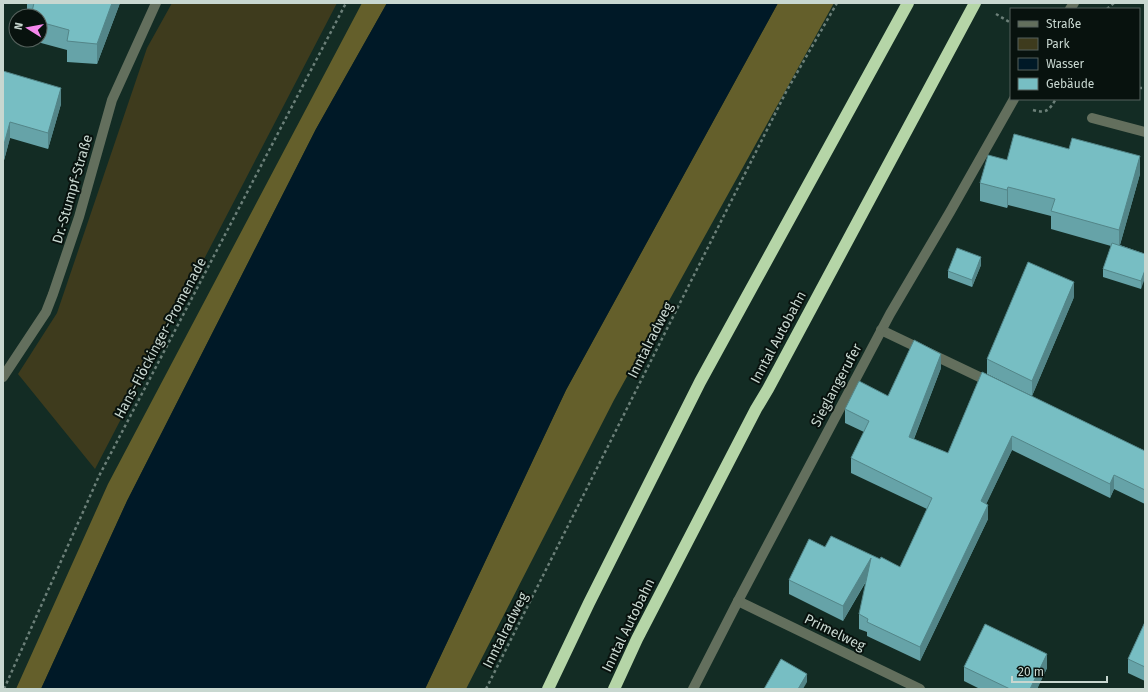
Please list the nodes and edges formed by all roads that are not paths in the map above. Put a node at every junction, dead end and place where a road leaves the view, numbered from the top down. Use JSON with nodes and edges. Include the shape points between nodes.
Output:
{"nodes":[{"id":1,"x":156,"y":3,"type":"edge"},
{"id":2,"x":908,"y":3,"type":"edge"},
{"id":3,"x":975,"y":3,"type":"edge"},
{"id":4,"x":1013,"y":100,"type":"edge"},
{"id":5,"x":1092,"y":118,"type":"dead end"},
{"id":6,"x":1145,"y":132,"type":"edge"},
{"id":7,"x":881,"y":330,"type":"junction"},
{"id":8,"x":3,"y":377,"type":"edge"},
{"id":9,"x":1001,"y":388,"type":"edge"},
{"id":10,"x":738,"y":601,"type":"junction"},
{"id":11,"x":548,"y":689,"type":"edge"},
{"id":12,"x":614,"y":689,"type":"edge"},
{"id":13,"x":693,"y":689,"type":"edge"},
{"id":14,"x":920,"y":689,"type":"edge"}],
"edges":[{"from":1,"to":8,"type":"street","name":"Dr.-Stumpf-Straße","via":[[112,100],[79,217],[46,312]]},
{"from":2,"to":11,"type":"highway","via":[[700,382]]},
{"from":3,"to":12,"type":"highway","name":"Inntal Autobahn","via":[[756,409],[637,639]]},
{"from":4,"to":7,"type":"street","name":"Sieglangerufer"},
{"from":5,"to":6,"type":"street"},
{"from":7,"to":9,"type":"street"},
{"from":7,"to":10,"type":"street","name":"Sieglangerufer"},
{"from":10,"to":13,"type":"street","name":"Sieglangerufer"},
{"from":10,"to":14,"type":"street","name":"Primelweg"}]}
